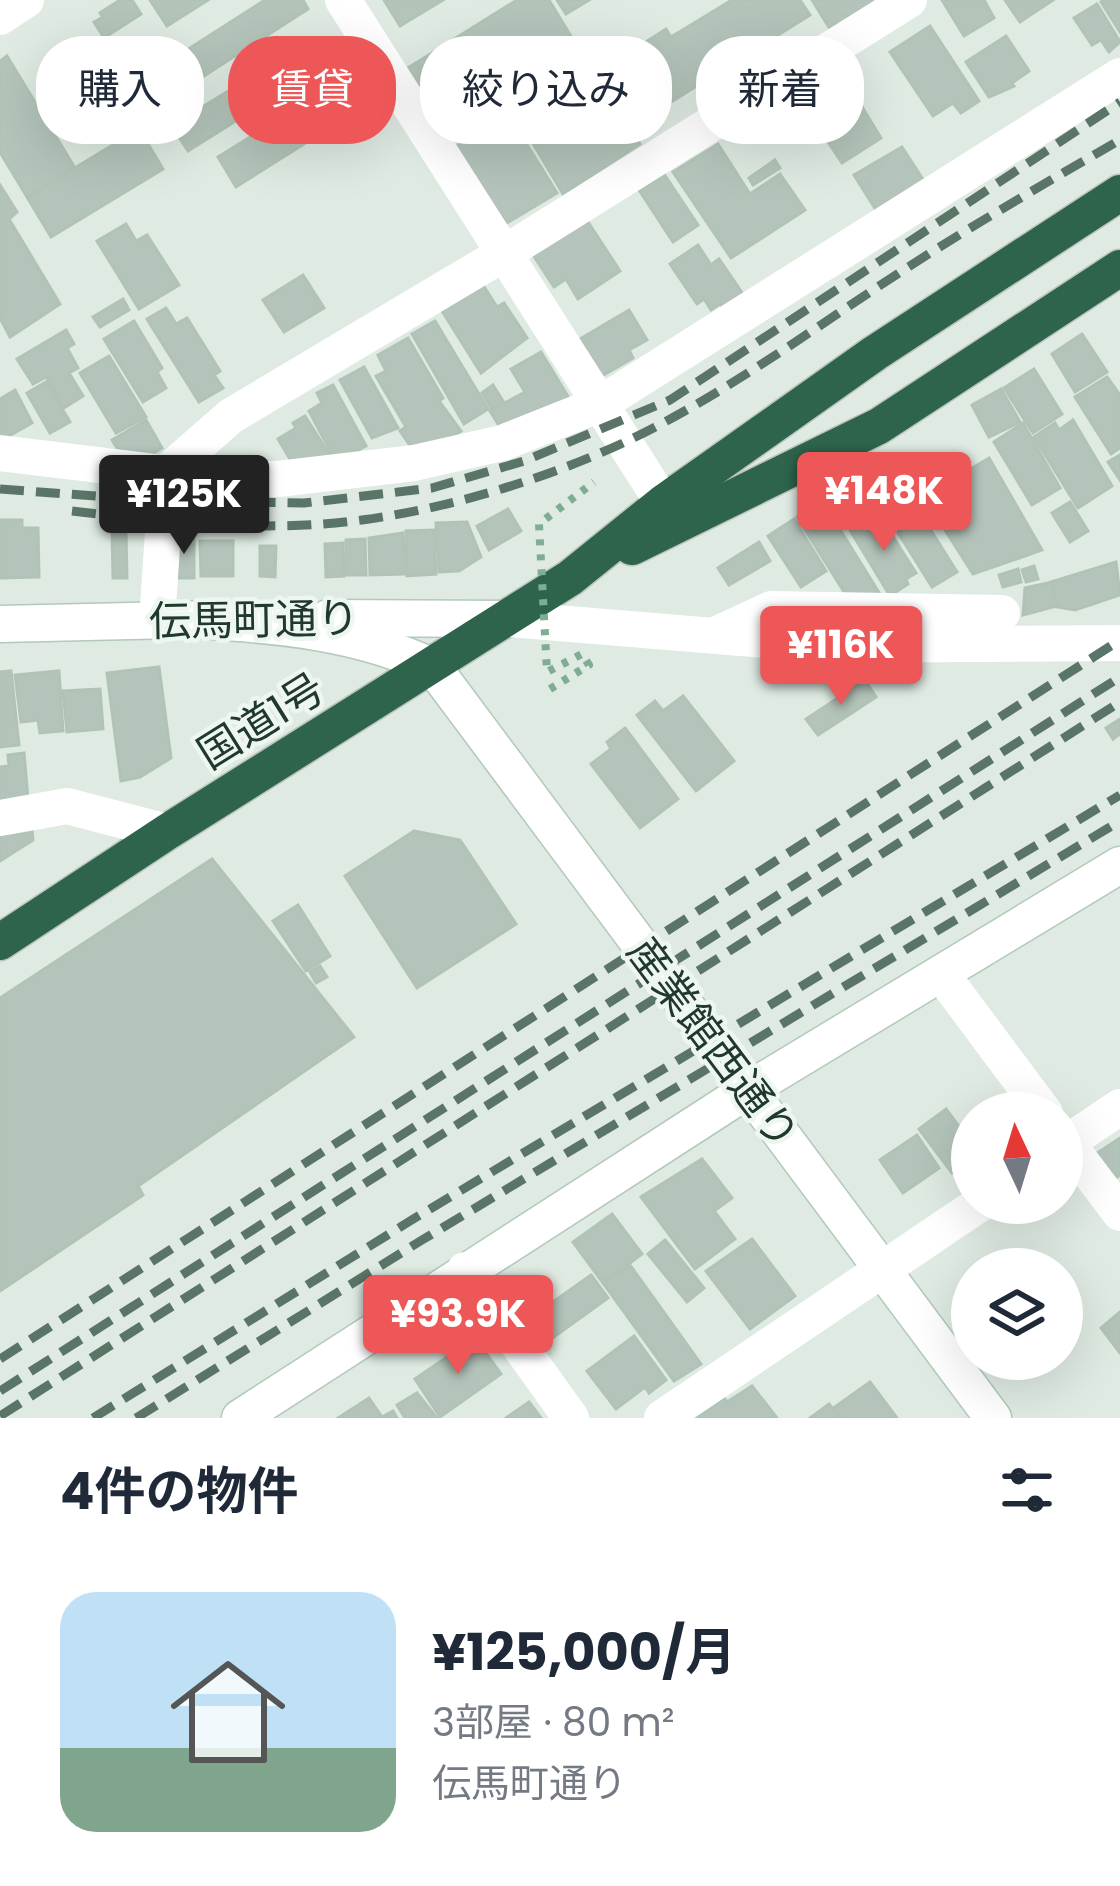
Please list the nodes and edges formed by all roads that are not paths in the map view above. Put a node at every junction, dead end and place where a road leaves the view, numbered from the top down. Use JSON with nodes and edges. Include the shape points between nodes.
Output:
{"nodes":[{"id":1,"x":26,"y":0,"type":"edge"},
{"id":2,"x":343,"y":0,"type":"edge"},
{"id":3,"x":909,"y":0,"type":"edge"},
{"id":4,"x":0,"y":17,"type":"edge"},
{"id":5,"x":1120,"y":76,"type":"edge"},
{"id":6,"x":1120,"y":193,"type":"edge"},
{"id":7,"x":503,"y":254,"type":"junction"},
{"id":8,"x":1120,"y":268,"type":"edge"},
{"id":9,"x":600,"y":404,"type":"junction"},
{"id":10,"x":0,"y":453,"type":"edge"},
{"id":11,"x":166,"y":472,"type":"junction"},
{"id":12,"x":663,"y":503,"type":"junction"},
{"id":13,"x":570,"y":578,"type":"junction"},
{"id":14,"x":1001,"y":613,"type":"dead end"},
{"id":15,"x":508,"y":619,"type":"junction"},
{"id":16,"x":197,"y":620,"type":"junction"},
{"id":17,"x":157,"y":621,"type":"junction"},
{"id":18,"x":0,"y":624,"type":"edge"},
{"id":19,"x":713,"y":636,"type":"junction"},
{"id":20,"x":1120,"y":643,"type":"edge"},
{"id":21,"x":433,"y":668,"type":"junction"},
{"id":22,"x":0,"y":818,"type":"edge"},
{"id":23,"x":166,"y":832,"type":"junction"},
{"id":24,"x":1120,"y":865,"type":"edge"},
{"id":25,"x":0,"y":942,"type":"edge"},
{"id":26,"x":942,"y":975,"type":"junction"},
{"id":27,"x":748,"y":1090,"type":"junction"},
{"id":28,"x":1029,"y":1092,"type":"edge"},
{"id":29,"x":1120,"y":1107,"type":"edge"},
{"id":30,"x":1083,"y":1130,"type":"edge"},
{"id":31,"x":1083,"y":1166,"type":"edge"},
{"id":32,"x":1120,"y":1214,"type":"edge"},
{"id":33,"x":951,"y":1224,"type":"edge"},
{"id":34,"x":465,"y":1270,"type":"junction"},
{"id":35,"x":882,"y":1272,"type":"junction"},
{"id":36,"x":240,"y":1418,"type":"edge"},
{"id":37,"x":571,"y":1418,"type":"edge"},
{"id":38,"x":662,"y":1418,"type":"edge"},
{"id":39,"x":994,"y":1418,"type":"edge"}],
"edges":[{"from":1,"to":4,"type":"street"},
{"from":2,"to":7,"type":"street"},
{"from":3,"to":7,"type":"street"},
{"from":5,"to":9,"type":"street"},
{"from":6,"to":12,"type":"highway","name":"国道1号"},
{"from":7,"to":9,"type":"street"},
{"from":7,"to":11,"type":"street","via":[[231,416]]},
{"from":8,"to":13,"type":"highway","name":"国道1号","via":[[879,426]]},
{"from":9,"to":11,"type":"street","via":[[502,443],[414,464],[278,478]]},
{"from":9,"to":12,"type":"street"},
{"from":10,"to":11,"type":"street"},
{"from":11,"to":17,"type":"street"},
{"from":12,"to":13,"type":"highway","name":"国道1号"},
{"from":13,"to":15,"type":"highway","name":"国道1号"},
{"from":14,"to":19,"type":"street","via":[[771,609]]},
{"from":15,"to":16,"type":"street","name":"伝馬町通り"},
{"from":15,"to":19,"type":"street","name":"伝馬町通り"},
{"from":15,"to":21,"type":"highway","name":"国道1号"},
{"from":16,"to":17,"type":"street","name":"伝馬町通り"},
{"from":16,"to":21,"type":"street","via":[[347,637]]},
{"from":17,"to":18,"type":"street","name":"伝馬町通り"},
{"from":19,"to":20,"type":"street","name":"伝馬町通り","via":[[825,645]]},
{"from":21,"to":23,"type":"highway","name":"国道1号"},
{"from":21,"to":27,"type":"street","name":"産業館西通り"},
{"from":22,"to":23,"type":"street","via":[[67,806]]},
{"from":23,"to":25,"type":"highway","name":"国道1号"},
{"from":24,"to":26,"type":"street"},
{"from":26,"to":27,"type":"street"},
{"from":26,"to":28,"type":"street"},
{"from":27,"to":34,"type":"street"},
{"from":27,"to":35,"type":"street","name":"産業館西通り"},
{"from":29,"to":30,"type":"street"},
{"from":31,"to":32,"type":"street"},
{"from":33,"to":35,"type":"street"},
{"from":34,"to":36,"type":"street"},
{"from":34,"to":37,"type":"street"},
{"from":35,"to":38,"type":"street"},
{"from":35,"to":39,"type":"street","name":"産業館西通り"}]}
